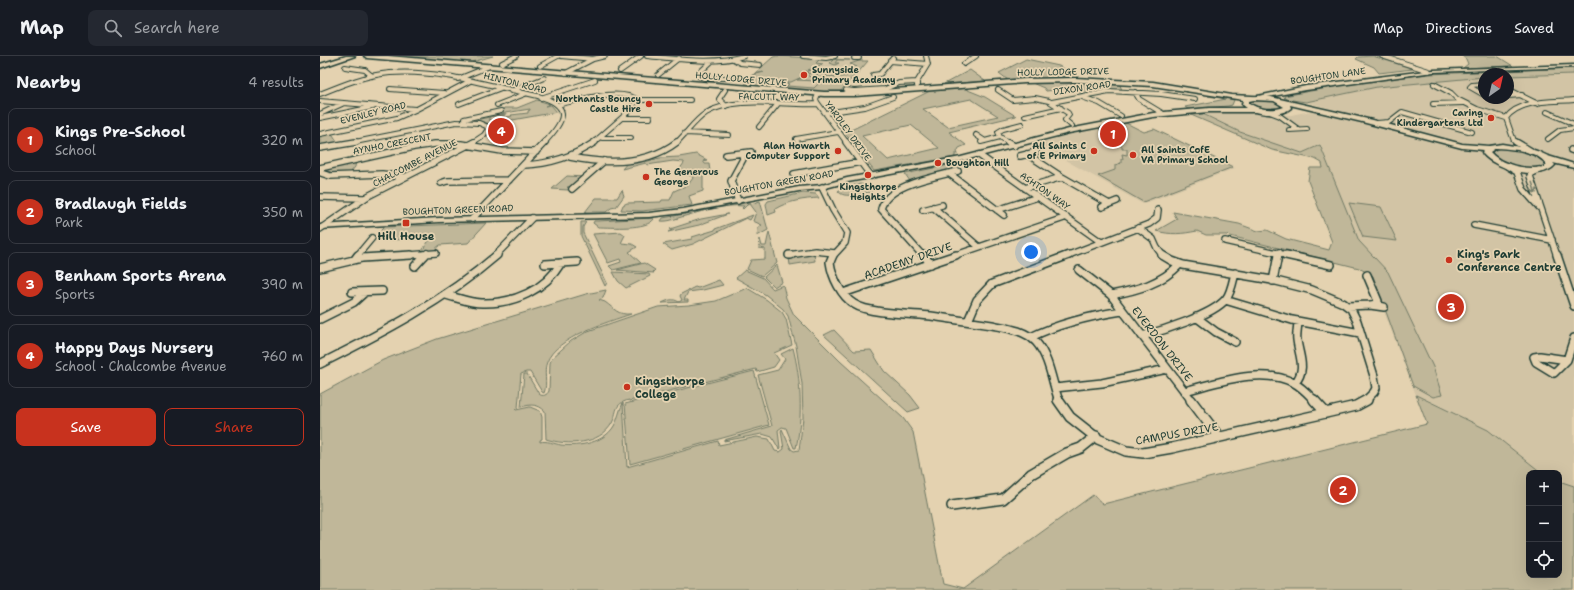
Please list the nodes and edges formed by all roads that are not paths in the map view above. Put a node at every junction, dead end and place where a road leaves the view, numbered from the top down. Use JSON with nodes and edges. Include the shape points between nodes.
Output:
{"nodes":[{"id":1,"x":352,"y":56,"type":"edge"},
{"id":2,"x":367,"y":56,"type":"edge"},
{"id":3,"x":516,"y":56,"type":"edge"},
{"id":4,"x":560,"y":56,"type":"edge"},
{"id":5,"x":605,"y":56,"type":"edge"},
{"id":6,"x":641,"y":56,"type":"edge"},
{"id":7,"x":648,"y":56,"type":"edge"},
{"id":8,"x":660,"y":56,"type":"edge"},
{"id":9,"x":744,"y":56,"type":"edge"},
{"id":10,"x":803,"y":56,"type":"edge"},
{"id":11,"x":807,"y":56,"type":"edge"},
{"id":12,"x":835,"y":56,"type":"edge"},
{"id":13,"x":926,"y":56,"type":"edge"},
{"id":14,"x":976,"y":56,"type":"edge"},
{"id":15,"x":1382,"y":56,"type":"edge"},
{"id":16,"x":679,"y":58,"type":"junction"},
{"id":17,"x":594,"y":59,"type":"junction"},
{"id":18,"x":733,"y":59,"type":"junction"},
{"id":19,"x":712,"y":60,"type":"junction"},
{"id":20,"x":503,"y":62,"type":"dead end"},
{"id":21,"x":963,"y":63,"type":"dead end"},
{"id":22,"x":541,"y":64,"type":"dead end"},
{"id":23,"x":760,"y":64,"type":"dead end"},
{"id":24,"x":928,"y":64,"type":"junction"},
{"id":25,"x":320,"y":66,"type":"edge"},
{"id":26,"x":490,"y":66,"type":"junction"},
{"id":27,"x":1574,"y":66,"type":"edge"},
{"id":28,"x":345,"y":68,"type":"dead end"},
{"id":29,"x":620,"y":69,"type":"dead end"},
{"id":30,"x":1429,"y":71,"type":"junction"},
{"id":31,"x":566,"y":73,"type":"junction"},
{"id":32,"x":658,"y":74,"type":"dead end"},
{"id":33,"x":873,"y":75,"type":"dead end"},
{"id":34,"x":372,"y":76,"type":"junction"},
{"id":35,"x":544,"y":78,"type":"dead end"},
{"id":36,"x":458,"y":79,"type":"junction"},
{"id":37,"x":729,"y":79,"type":"dead end"},
{"id":38,"x":595,"y":80,"type":"dead end"},
{"id":39,"x":470,"y":81,"type":"junction"},
{"id":40,"x":1434,"y":84,"type":"dead end"},
{"id":41,"x":1478,"y":84,"type":"edge"},
{"id":42,"x":918,"y":86,"type":"junction"},
{"id":43,"x":501,"y":88,"type":"junction"},
{"id":44,"x":390,"y":89,"type":"dead end"},
{"id":45,"x":846,"y":90,"type":"dead end"},
{"id":46,"x":998,"y":90,"type":"dead end"},
{"id":47,"x":510,"y":91,"type":"junction"},
{"id":48,"x":1135,"y":92,"type":"junction"},
{"id":49,"x":1478,"y":92,"type":"edge"},
{"id":50,"x":1514,"y":92,"type":"edge"},
{"id":51,"x":444,"y":93,"type":"junction"},
{"id":52,"x":730,"y":93,"type":"dead end"},
{"id":53,"x":320,"y":94,"type":"edge"},
{"id":54,"x":525,"y":94,"type":"junction"},
{"id":55,"x":818,"y":94,"type":"junction"},
{"id":56,"x":1522,"y":95,"type":"junction"},
{"id":57,"x":1514,"y":96,"type":"edge"},
{"id":58,"x":893,"y":97,"type":"dead end"},
{"id":59,"x":1082,"y":97,"type":"junction"},
{"id":60,"x":541,"y":98,"type":"junction"},
{"id":61,"x":1277,"y":98,"type":"junction"},
{"id":62,"x":1195,"y":99,"type":"dead end"},
{"id":63,"x":638,"y":100,"type":"junction"},
{"id":64,"x":690,"y":100,"type":"dead end"},
{"id":65,"x":1574,"y":100,"type":"edge"},
{"id":66,"x":1562,"y":101,"type":"junction"},
{"id":67,"x":320,"y":102,"type":"edge"},
{"id":68,"x":1052,"y":102,"type":"junction"},
{"id":69,"x":1247,"y":102,"type":"junction"},
{"id":70,"x":1464,"y":102,"type":"junction"},
{"id":71,"x":343,"y":103,"type":"junction"},
{"id":72,"x":499,"y":103,"type":"dead end"},
{"id":73,"x":459,"y":104,"type":"dead end"},
{"id":74,"x":818,"y":104,"type":"junction"},
{"id":75,"x":1433,"y":104,"type":"dead end"},
{"id":76,"x":1538,"y":104,"type":"junction"},
{"id":77,"x":558,"y":105,"type":"junction"},
{"id":78,"x":777,"y":105,"type":"junction"},
{"id":79,"x":375,"y":106,"type":"junction"},
{"id":80,"x":726,"y":106,"type":"junction"},
{"id":81,"x":1574,"y":106,"type":"edge"},
{"id":82,"x":1061,"y":108,"type":"junction"},
{"id":83,"x":1316,"y":108,"type":"junction"},
{"id":84,"x":417,"y":109,"type":"junction"},
{"id":85,"x":1235,"y":109,"type":"junction"},
{"id":86,"x":1263,"y":110,"type":"junction"},
{"id":87,"x":501,"y":111,"type":"dead end"},
{"id":88,"x":1282,"y":112,"type":"junction"},
{"id":89,"x":1548,"y":112,"type":"dead end"},
{"id":90,"x":825,"y":113,"type":"junction"},
{"id":91,"x":1162,"y":113,"type":"junction"},
{"id":92,"x":320,"y":114,"type":"edge"},
{"id":93,"x":1026,"y":116,"type":"dead end"},
{"id":94,"x":1121,"y":116,"type":"dead end"},
{"id":95,"x":320,"y":118,"type":"edge"},
{"id":96,"x":623,"y":118,"type":"junction"},
{"id":97,"x":650,"y":118,"type":"dead end"},
{"id":98,"x":1506,"y":118,"type":"junction"},
{"id":99,"x":461,"y":122,"type":"junction"},
{"id":100,"x":1369,"y":122,"type":"junction"},
{"id":101,"x":1389,"y":122,"type":"junction"},
{"id":102,"x":770,"y":124,"type":"dead end"},
{"id":103,"x":1077,"y":124,"type":"dead end"},
{"id":104,"x":1574,"y":124,"type":"edge"},
{"id":105,"x":1020,"y":126,"type":"dead end"},
{"id":106,"x":1307,"y":128,"type":"dead end"},
{"id":107,"x":1574,"y":128,"type":"edge"},
{"id":108,"x":1298,"y":129,"type":"junction"},
{"id":109,"x":1289,"y":130,"type":"dead end"},
{"id":110,"x":1399,"y":130,"type":"junction"},
{"id":111,"x":838,"y":132,"type":"junction"},
{"id":112,"x":1472,"y":132,"type":"dead end"},
{"id":113,"x":685,"y":133,"type":"junction"},
{"id":114,"x":320,"y":134,"type":"edge"},
{"id":115,"x":729,"y":134,"type":"dead end"},
{"id":116,"x":976,"y":135,"type":"dead end"},
{"id":117,"x":1000,"y":137,"type":"junction"},
{"id":118,"x":602,"y":138,"type":"junction"},
{"id":119,"x":631,"y":138,"type":"dead end"},
{"id":120,"x":1548,"y":139,"type":"dead end"},
{"id":121,"x":1514,"y":141,"type":"junction"},
{"id":122,"x":798,"y":143,"type":"dead end"},
{"id":123,"x":469,"y":145,"type":"junction"},
{"id":124,"x":1014,"y":146,"type":"junction"},
{"id":125,"x":1462,"y":146,"type":"junction"},
{"id":126,"x":1501,"y":146,"type":"junction"},
{"id":127,"x":320,"y":148,"type":"edge"},
{"id":128,"x":1489,"y":148,"type":"junction"},
{"id":129,"x":1531,"y":151,"type":"junction"},
{"id":130,"x":536,"y":152,"type":"junction"},
{"id":131,"x":751,"y":152,"type":"dead end"},
{"id":132,"x":1036,"y":152,"type":"dead end"},
{"id":133,"x":742,"y":153,"type":"junction"},
{"id":134,"x":1027,"y":154,"type":"junction"},
{"id":135,"x":979,"y":155,"type":"junction"},
{"id":136,"x":726,"y":156,"type":"dead end"},
{"id":137,"x":1020,"y":156,"type":"dead end"},
{"id":138,"x":570,"y":157,"type":"junction"},
{"id":139,"x":1490,"y":158,"type":"junction"},
{"id":140,"x":1545,"y":158,"type":"junction"},
{"id":141,"x":604,"y":161,"type":"junction"},
{"id":142,"x":861,"y":162,"type":"junction"},
{"id":143,"x":1503,"y":164,"type":"junction"},
{"id":144,"x":524,"y":165,"type":"junction"},
{"id":145,"x":1574,"y":166,"type":"edge"},
{"id":146,"x":320,"y":168,"type":"edge"},
{"id":147,"x":1548,"y":168,"type":"junction"},
{"id":148,"x":1574,"y":169,"type":"edge"},
{"id":149,"x":1539,"y":170,"type":"junction"},
{"id":150,"x":958,"y":171,"type":"dead end"},
{"id":151,"x":794,"y":174,"type":"dead end"},
{"id":152,"x":950,"y":174,"type":"junction"},
{"id":153,"x":871,"y":176,"type":"junction"},
{"id":154,"x":404,"y":177,"type":"junction"},
{"id":155,"x":1062,"y":177,"type":"junction"},
{"id":156,"x":509,"y":180,"type":"junction"},
{"id":157,"x":441,"y":183,"type":"dead end"},
{"id":158,"x":822,"y":187,"type":"junction"},
{"id":159,"x":572,"y":188,"type":"dead end"},
{"id":160,"x":1025,"y":188,"type":"junction"},
{"id":161,"x":320,"y":197,"type":"edge"},
{"id":162,"x":1038,"y":197,"type":"junction"},
{"id":163,"x":364,"y":198,"type":"junction"},
{"id":164,"x":738,"y":201,"type":"junction"},
{"id":165,"x":1117,"y":201,"type":"dead end"},
{"id":166,"x":1109,"y":204,"type":"junction"},
{"id":167,"x":942,"y":205,"type":"dead end"},
{"id":168,"x":933,"y":207,"type":"junction"},
{"id":169,"x":1102,"y":207,"type":"dead end"},
{"id":170,"x":923,"y":210,"type":"dead end"},
{"id":171,"x":997,"y":210,"type":"junction"},
{"id":172,"x":1158,"y":210,"type":"dead end"},
{"id":173,"x":1542,"y":210,"type":"junction"},
{"id":174,"x":1004,"y":215,"type":"dead end"},
{"id":175,"x":1067,"y":217,"type":"junction"},
{"id":176,"x":532,"y":218,"type":"junction"},
{"id":177,"x":472,"y":219,"type":"junction"},
{"id":178,"x":1474,"y":225,"type":"dead end"},
{"id":179,"x":321,"y":228,"type":"edge"},
{"id":180,"x":1138,"y":228,"type":"junction"},
{"id":181,"x":372,"y":238,"type":"dead end"},
{"id":182,"x":1552,"y":240,"type":"junction"},
{"id":183,"x":1225,"y":241,"type":"dead end"},
{"id":184,"x":1101,"y":242,"type":"junction"},
{"id":185,"x":979,"y":247,"type":"junction"},
{"id":186,"x":1278,"y":252,"type":"junction"},
{"id":187,"x":427,"y":253,"type":"junction"},
{"id":188,"x":436,"y":253,"type":"dead end"},
{"id":189,"x":834,"y":253,"type":"junction"},
{"id":190,"x":789,"y":255,"type":"dead end"},
{"id":191,"x":355,"y":259,"type":"junction"},
{"id":192,"x":577,"y":262,"type":"dead end"},
{"id":193,"x":561,"y":263,"type":"junction"},
{"id":194,"x":545,"y":264,"type":"dead end"},
{"id":195,"x":931,"y":264,"type":"junction"},
{"id":196,"x":1180,"y":264,"type":"junction"},
{"id":197,"x":1332,"y":265,"type":"dead end"},
{"id":198,"x":415,"y":266,"type":"dead end"},
{"id":199,"x":320,"y":268,"type":"edge"},
{"id":200,"x":1080,"y":270,"type":"dead end"},
{"id":201,"x":1235,"y":273,"type":"junction"},
{"id":202,"x":1367,"y":275,"type":"dead end"},
{"id":203,"x":1273,"y":281,"type":"junction"},
{"id":204,"x":382,"y":291,"type":"dead end"},
{"id":205,"x":352,"y":292,"type":"dead end"},
{"id":206,"x":365,"y":292,"type":"junction"},
{"id":207,"x":843,"y":293,"type":"junction"},
{"id":208,"x":446,"y":295,"type":"junction"},
{"id":209,"x":1111,"y":295,"type":"junction"},
{"id":210,"x":1225,"y":300,"type":"junction"},
{"id":211,"x":1370,"y":305,"type":"junction"},
{"id":212,"x":1348,"y":306,"type":"junction"},
{"id":213,"x":1574,"y":306,"type":"edge"},
{"id":214,"x":1384,"y":307,"type":"dead end"},
{"id":215,"x":1122,"y":311,"type":"junction"},
{"id":216,"x":1196,"y":317,"type":"junction"},
{"id":217,"x":320,"y":319,"type":"edge"},
{"id":218,"x":968,"y":321,"type":"junction"},
{"id":219,"x":1298,"y":322,"type":"junction"},
{"id":220,"x":1360,"y":333,"type":"junction"},
{"id":221,"x":1142,"y":336,"type":"junction"},
{"id":222,"x":1031,"y":337,"type":"junction"},
{"id":223,"x":1574,"y":338,"type":"edge"},
{"id":224,"x":1235,"y":342,"type":"dead end"},
{"id":225,"x":1567,"y":360,"type":"dead end"},
{"id":226,"x":320,"y":364,"type":"edge"},
{"id":227,"x":1167,"y":369,"type":"junction"},
{"id":228,"x":1295,"y":383,"type":"junction"},
{"id":229,"x":1055,"y":388,"type":"junction"},
{"id":230,"x":1184,"y":391,"type":"junction"},
{"id":231,"x":1326,"y":413,"type":"junction"},
{"id":232,"x":1096,"y":436,"type":"junction"},
{"id":233,"x":1219,"y":437,"type":"junction"},
{"id":234,"x":952,"y":506,"type":"dead end"}],
"edges":[{"from":1,"to":25,"type":"main road"},
{"from":2,"to":26,"type":"main road","name":"HOLLY LODGE DRIVE"},
{"from":3,"to":20,"type":"street"},
{"from":4,"to":17,"type":"street"},
{"from":4,"to":22,"type":"street"},
{"from":5,"to":17,"type":"street"},
{"from":6,"to":29,"type":"street"},
{"from":7,"to":8,"type":"street"},
{"from":8,"to":16,"type":"street"},
{"from":9,"to":18,"type":"street"},
{"from":10,"to":11,"type":"street"},
{"from":11,"to":12,"type":"street"},
{"from":13,"to":24,"type":"street"},
{"from":14,"to":21,"type":"street"},
{"from":15,"to":30,"type":"street"},
{"from":16,"to":19,"type":"street"},
{"from":16,"to":32,"type":"street"},
{"from":17,"to":31,"type":"street"},
{"from":18,"to":19,"type":"street"},
{"from":18,"to":23,"type":"street","via":[[740,63]]},
{"from":19,"to":37,"type":"street","via":[[698,76]]},
{"from":24,"to":33,"type":"street","via":[[892,60],[880,74]]},
{"from":24,"to":42,"type":"street"},
{"from":26,"to":31,"type":"main road","name":"HOLLY LODGE DRIVE"},
{"from":26,"to":36,"type":"street"},
{"from":27,"to":30,"type":"street","name":"BOUGHTON LANE"},
{"from":28,"to":34,"type":"street","via":[[365,70]]},
{"from":30,"to":61,"type":"street","name":"BOUGHTON LANE"},
{"from":31,"to":55,"type":"main road","name":"HOLLY LODGE DRIVE"},
{"from":34,"to":36,"type":"street","name":"HINTON ROAD","via":[[403,73]]},
{"from":34,"to":53,"type":"street","name":"HINTON ROAD","via":[[351,81]]},
{"from":35,"to":47,"type":"street"},
{"from":36,"to":39,"type":"street","name":"HINTON ROAD"},
{"from":38,"to":60,"type":"street"},
{"from":39,"to":43,"type":"street","name":"HINTON ROAD"},
{"from":39,"to":51,"type":"street","name":"EVENLEY ROAD"},
{"from":40,"to":70,"type":"street"},
{"from":41,"to":49,"type":"street","via":[[1470,87]]},
{"from":42,"to":45,"type":"street","name":"HOLLY LODGE DRIVE","via":[[899,83],[884,89]]},
{"from":42,"to":55,"type":"main road","name":"HOLLY LODGE DRIVE","via":[[848,95]]},
{"from":42,"to":69,"type":"main road","name":"HOLLY LODGE DRIVE","via":[[1090,80],[1160,85],[1232,97]]},
{"from":43,"to":47,"type":"street","name":"HINTON ROAD"},
{"from":43,"to":73,"type":"street"},
{"from":44,"to":51,"type":"street"},
{"from":46,"to":68,"type":"street","name":"DIXON ROAD","via":[[1013,100],[1035,97]]},
{"from":47,"to":54,"type":"street","name":"HINTON ROAD"},
{"from":48,"to":59,"type":"street","name":"DIXON ROAD","via":[[1101,91]]},
{"from":48,"to":62,"type":"street","name":"DIXON ROAD"},
{"from":48,"to":91,"type":"street","via":[[1139,99]]},
{"from":50,"to":56,"type":"street"},
{"from":51,"to":84,"type":"street","name":"EVENLEY ROAD"},
{"from":52,"to":80,"type":"street","via":[[724,91],[718,99]]},
{"from":54,"to":60,"type":"street","name":"HINTON ROAD"},
{"from":54,"to":72,"type":"street"},
{"from":55,"to":74,"type":"street","name":"YARDLEY DRIVE"},
{"from":56,"to":57,"type":"street"},
{"from":56,"to":76,"type":"street"},
{"from":58,"to":90,"type":"street","via":[[885,97],[862,108]]},
{"from":59,"to":68,"type":"street","name":"DIXON ROAD"},
{"from":59,"to":94,"type":"street","via":[[1099,103]]},
{"from":60,"to":77,"type":"street","name":"HINTON ROAD"},
{"from":61,"to":69,"type":"main road","via":[[1256,97]]},
{"from":61,"to":83,"type":"main road"},
{"from":61,"to":88,"type":"main road","via":[[1287,105]]},
{"from":63,"to":64,"type":"street"},
{"from":63,"to":77,"type":"street","via":[[631,95],[616,94]]},
{"from":63,"to":96,"type":"street"},
{"from":65,"to":66,"type":"street"},
{"from":66,"to":76,"type":"street"},
{"from":66,"to":81,"type":"street"},
{"from":67,"to":71,"type":"street"},
{"from":68,"to":82,"type":"street"},
{"from":69,"to":85,"type":"street","name":"BOUGHTON GREEN ROAD","via":[[1244,107]]},
{"from":69,"to":86,"type":"main road","name":"HOLLY LODGE DRIVE"},
{"from":70,"to":75,"type":"street"},
{"from":70,"to":98,"type":"street","via":[[1482,111]]},
{"from":71,"to":79,"type":"street"},
{"from":71,"to":92,"type":"street"},
{"from":74,"to":78,"type":"street","name":"FALCUTT WAY"},
{"from":74,"to":90,"type":"street","name":"YARDLEY DRIVE"},
{"from":76,"to":98,"type":"street","via":[[1523,106]]},
{"from":77,"to":130,"type":"street","name":"HINTON ROAD","via":[[563,114],[561,124]]},
{"from":78,"to":80,"type":"street","name":"FALCUTT WAY"},
{"from":78,"to":102,"type":"street","via":[[761,126]]},
{"from":79,"to":84,"type":"street"},
{"from":79,"to":95,"type":"street"},
{"from":80,"to":113,"type":"street","name":"FALCUTT WAY","via":[[702,115]]},
{"from":82,"to":93,"type":"street"},
{"from":82,"to":103,"type":"street","via":[[1069,114],[1065,120],[1069,126]]},
{"from":83,"to":88,"type":"main road"},
{"from":83,"to":100,"type":"main road"},
{"from":84,"to":114,"type":"street","name":"EVENLEY ROAD","via":[[390,119]]},
{"from":85,"to":86,"type":"street","name":"BOUGHTON GREEN ROAD"},
{"from":85,"to":91,"type":"street","name":"BOUGHTON GREEN ROAD"},
{"from":86,"to":88,"type":"main road"},
{"from":87,"to":99,"type":"street","name":"CHALCOMBE AVENUE","via":[[466,118]]},
{"from":88,"to":108,"type":"street"},
{"from":89,"to":104,"type":"street"},
{"from":90,"to":111,"type":"street","name":"YARDLEY DRIVE"},
{"from":91,"to":124,"type":"street","name":"BOUGHTON GREEN ROAD","via":[[1068,131]]},
{"from":96,"to":97,"type":"street"},
{"from":96,"to":118,"type":"street"},
{"from":98,"to":121,"type":"street"},
{"from":99,"to":123,"type":"street","name":"CHALCOMBE AVENUE","via":[[480,123],[488,129],[484,136]]},
{"from":99,"to":127,"type":"street","name":"CHALCOMBE AVENUE"},
{"from":100,"to":101,"type":"street"},
{"from":100,"to":110,"type":"main road"},
{"from":101,"to":110,"type":"street"},
{"from":101,"to":112,"type":"street","via":[[1402,112]]},
{"from":105,"to":117,"type":"street","via":[[999,131]]},
{"from":106,"to":108,"type":"street"},
{"from":107,"to":120,"type":"street","via":[[1560,130]]},
{"from":108,"to":109,"type":"street"},
{"from":110,"to":125,"type":"main road"},
{"from":111,"to":122,"type":"street","via":[[796,139]]},
{"from":111,"to":142,"type":"street","name":"YARDLEY DRIVE"},
{"from":113,"to":115,"type":"street"},
{"from":113,"to":141,"type":"street","name":"FALCUTT WAY","via":[[671,147],[645,158]]},
{"from":116,"to":117,"type":"street","via":[[983,142]]},
{"from":117,"to":124,"type":"street"},
{"from":118,"to":119,"type":"street"},
{"from":118,"to":138,"type":"street"},
{"from":121,"to":126,"type":"street"},
{"from":121,"to":129,"type":"street"},
{"from":123,"to":130,"type":"street","name":"AYNHO CRESCENT","via":[[502,151]]},
{"from":123,"to":146,"type":"street","name":"AYNHO CRESCENT","via":[[425,145]]},
{"from":123,"to":154,"type":"street","name":"CHALCOMBE AVENUE"},
{"from":124,"to":135,"type":"street","name":"BOUGHTON GREEN ROAD"},
{"from":125,"to":128,"type":"main road"},
{"from":125,"to":139,"type":"main road"},
{"from":126,"to":128,"type":"main road"},
{"from":126,"to":129,"type":"main road"},
{"from":128,"to":139,"type":"main road","via":[[1486,152]]},
{"from":129,"to":140,"type":"main road"},
{"from":130,"to":144,"type":"street","name":"HINTON ROAD"},
{"from":131,"to":133,"type":"street"},
{"from":132,"to":134,"type":"street"},
{"from":133,"to":136,"type":"street"},
{"from":133,"to":164,"type":"street","via":[[743,159],[731,182]]},
{"from":134,"to":137,"type":"street"},
{"from":134,"to":155,"type":"street"},
{"from":135,"to":153,"type":"street","name":"BOUGHTON GREEN ROAD"},
{"from":135,"to":160,"type":"street","name":"ASHTON WAY"},
{"from":138,"to":141,"type":"street","name":"FALCUTT WAY"},
{"from":138,"to":144,"type":"street","via":[[549,163]]},
{"from":139,"to":143,"type":"main road"},
{"from":140,"to":145,"type":"main road"},
{"from":140,"to":147,"type":"main road","via":[[1550,163]]},
{"from":141,"to":159,"type":"street"},
{"from":142,"to":151,"type":"street"},
{"from":142,"to":153,"type":"street","name":"YARDLEY DRIVE"},
{"from":143,"to":149,"type":"main road"},
{"from":143,"to":173,"type":"street","via":[[1517,172],[1523,189]]},
{"from":144,"to":156,"type":"street","name":"HINTON ROAD"},
{"from":146,"to":154,"type":"street","via":[[321,173],[330,176],[382,174]]},
{"from":147,"to":148,"type":"main road"},
{"from":147,"to":149,"type":"main road"},
{"from":149,"to":173,"type":"street","one_way":true,"via":[[1530,176]]},
{"from":150,"to":152,"type":"street"},
{"from":152,"to":171,"type":"street"},
{"from":152,"to":195,"type":"street","via":[[893,191],[881,204],[881,209]]},
{"from":153,"to":158,"type":"street","name":"BOUGHTON GREEN ROAD"},
{"from":154,"to":163,"type":"street","name":"CHALCOMBE AVENUE"},
{"from":155,"to":160,"type":"street"},
{"from":155,"to":166,"type":"street"},
{"from":156,"to":157,"type":"street"},
{"from":156,"to":177,"type":"street","name":"HINTON ROAD"},
{"from":158,"to":164,"type":"street","name":"BOUGHTON GREEN ROAD"},
{"from":158,"to":189,"type":"street","via":[[847,234],[846,242]]},
{"from":160,"to":162,"type":"street","name":"ASHTON WAY"},
{"from":161,"to":163,"type":"street"},
{"from":162,"to":171,"type":"street"},
{"from":162,"to":175,"type":"street","name":"ASHTON WAY"},
{"from":163,"to":179,"type":"street","name":"CHALCOMBE AVENUE"},
{"from":164,"to":176,"type":"street","name":"BOUGHTON GREEN ROAD","via":[[649,215]]},
{"from":165,"to":166,"type":"street"},
{"from":166,"to":169,"type":"street"},
{"from":167,"to":168,"type":"street"},
{"from":168,"to":170,"type":"street"},
{"from":168,"to":185,"type":"street","name":"ACADEMY DRIVE"},
{"from":171,"to":174,"type":"street"},
{"from":172,"to":180,"type":"street","via":[[1157,218]]},
{"from":173,"to":182,"type":"street"},
{"from":175,"to":184,"type":"street","name":"ASHTON WAY"},
{"from":175,"to":185,"type":"street","name":"ACADEMY DRIVE"},
{"from":176,"to":177,"type":"street","name":"BOUGHTON GREEN ROAD"},
{"from":176,"to":208,"type":"street","via":[[493,258]]},
{"from":177,"to":179,"type":"street","name":"BOUGHTON GREEN ROAD","via":[[388,222]]},
{"from":178,"to":182,"type":"street"},
{"from":180,"to":184,"type":"street"},
{"from":180,"to":196,"type":"street","via":[[1152,238],[1161,254]]},
{"from":181,"to":191,"type":"street"},
{"from":182,"to":213,"type":"street"},
{"from":183,"to":186,"type":"street"},
{"from":184,"to":218,"type":"street","via":[[992,284],[978,298]]},
{"from":185,"to":195,"type":"street","name":"ACADEMY DRIVE"},
{"from":186,"to":197,"type":"street"},
{"from":186,"to":203,"type":"street"},
{"from":187,"to":188,"type":"street"},
{"from":187,"to":191,"type":"street"},
{"from":187,"to":198,"type":"street"},
{"from":189,"to":190,"type":"street","via":[[815,251]]},
{"from":189,"to":207,"type":"street","name":"CAMPUS DRIVE","via":[[830,263]]},
{"from":191,"to":199,"type":"street"},
{"from":192,"to":193,"type":"street"},
{"from":193,"to":194,"type":"street"},
{"from":193,"to":208,"type":"street","via":[[544,284],[510,299],[482,303]]},
{"from":195,"to":207,"type":"street","name":"ACADEMY DRIVE"},
{"from":196,"to":201,"type":"street"},
{"from":196,"to":209,"type":"street","via":[[1171,275],[1149,286]]},
{"from":200,"to":209,"type":"street","name":"EVERDON DRIVE"},
{"from":201,"to":203,"type":"street"},
{"from":201,"to":210,"type":"street"},
{"from":202,"to":211,"type":"street","via":[[1378,301],[1377,304]]},
{"from":203,"to":212,"type":"street","via":[[1324,293]]},
{"from":204,"to":206,"type":"street"},
{"from":205,"to":206,"type":"street"},
{"from":206,"to":217,"type":"street","via":[[354,302]]},
{"from":207,"to":218,"type":"street","name":"CAMPUS DRIVE","via":[[856,305],[871,310]]},
{"from":208,"to":226,"type":"street"},
{"from":209,"to":215,"type":"street","name":"EVERDON DRIVE"},
{"from":210,"to":216,"type":"street"},
{"from":210,"to":219,"type":"street"},
{"from":211,"to":212,"type":"street"},
{"from":211,"to":214,"type":"street"},
{"from":212,"to":220,"type":"street","name":"CAMPUS DRIVE"},
{"from":215,"to":221,"type":"street","name":"EVERDON DRIVE"},
{"from":215,"to":222,"type":"street","via":[[1078,319],[1054,326]]},
{"from":216,"to":221,"type":"street"},
{"from":216,"to":224,"type":"street"},
{"from":218,"to":222,"type":"street","name":"CAMPUS DRIVE","via":[[1012,329]]},
{"from":219,"to":220,"type":"street"},
{"from":219,"to":228,"type":"street","via":[[1297,338],[1303,369]]},
{"from":220,"to":231,"type":"street","name":"CAMPUS DRIVE","via":[[1374,375],[1374,393],[1361,404]]},
{"from":221,"to":227,"type":"street","name":"EVERDON DRIVE"},
{"from":222,"to":229,"type":"street","name":"CAMPUS DRIVE","via":[[1041,347]]},
{"from":223,"to":225,"type":"street"},
{"from":227,"to":229,"type":"street","via":[[1102,383]]},
{"from":227,"to":230,"type":"street","name":"EVERDON DRIVE"},
{"from":228,"to":230,"type":"street","via":[[1272,376],[1262,376]]},
{"from":228,"to":231,"type":"street"},
{"from":229,"to":232,"type":"street","name":"CAMPUS DRIVE","via":[[1064,412]]},
{"from":230,"to":233,"type":"street","name":"EVERDON DRIVE"},
{"from":231,"to":233,"type":"street","name":"CAMPUS DRIVE"},
{"from":232,"to":233,"type":"street","name":"CAMPUS DRIVE","via":[[1118,449],[1140,453]]},
{"from":232,"to":234,"type":"street","via":[[1080,448],[1031,474],[1003,499]]}]}
